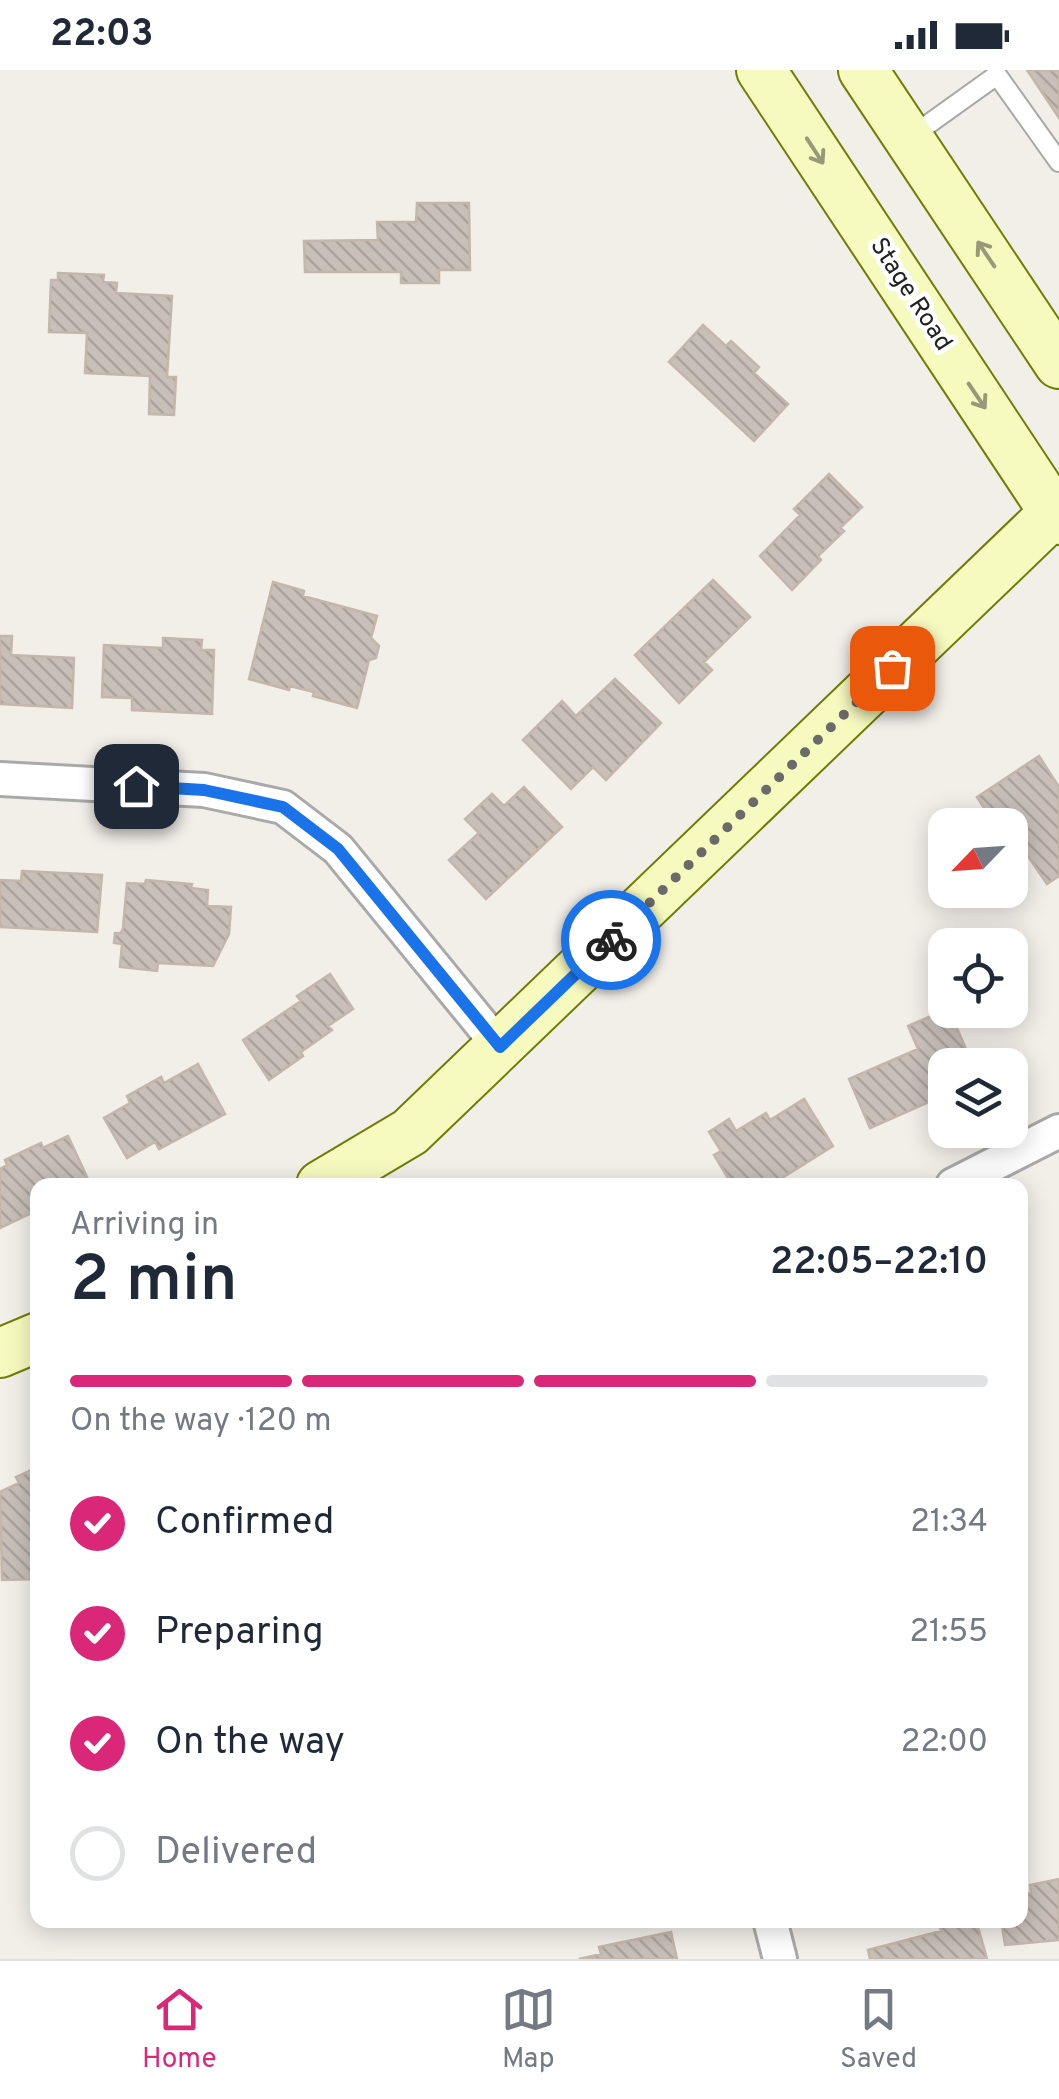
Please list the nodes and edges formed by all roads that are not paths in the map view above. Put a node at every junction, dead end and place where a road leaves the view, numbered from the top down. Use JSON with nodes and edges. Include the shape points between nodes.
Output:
{"nodes":[{"id":1,"x":761,"y":70,"type":"edge"},
{"id":2,"x":864,"y":70,"type":"edge"},
{"id":3,"x":996,"y":72,"type":"edge"},
{"id":4,"x":909,"y":138,"type":"junction"},
{"id":5,"x":1059,"y":162,"type":"edge"},
{"id":6,"x":1041,"y":316,"type":"edge"},
{"id":7,"x":1059,"y":364,"type":"edge"},
{"id":8,"x":1057,"y":513,"type":"edge"},
{"id":9,"x":0,"y":779,"type":"edge"},
{"id":10,"x":500,"y":1047,"type":"junction"},
{"id":11,"x":1059,"y":1131,"type":"edge"},
{"id":12,"x":334,"y":1178,"type":"edge"},
{"id":13,"x":967,"y":1178,"type":"edge"},
{"id":14,"x":30,"y":1340,"type":"edge"},
{"id":15,"x":0,"y":1352,"type":"edge"},
{"id":16,"x":772,"y":1928,"type":"edge"},
{"id":17,"x":780,"y":1959,"type":"edge"}],
"edges":[{"from":1,"to":8,"type":"main road","name":"Stage Road","one_way":true},
{"from":2,"to":4,"type":"main road"},
{"from":3,"to":4,"type":"lane"},
{"from":3,"to":5,"type":"lane"},
{"from":6,"to":4,"type":"main road","one_way":true},
{"from":6,"to":7,"type":"main road"},
{"from":8,"to":10,"type":"main road"},
{"from":9,"to":10,"type":"street","via":[[204,790],[283,807],[338,849]]},
{"from":10,"to":12,"type":"main road","via":[[410,1132]]},
{"from":11,"to":13,"type":"street"},
{"from":14,"to":15,"type":"main road"},
{"from":16,"to":17,"type":"street"}]}
